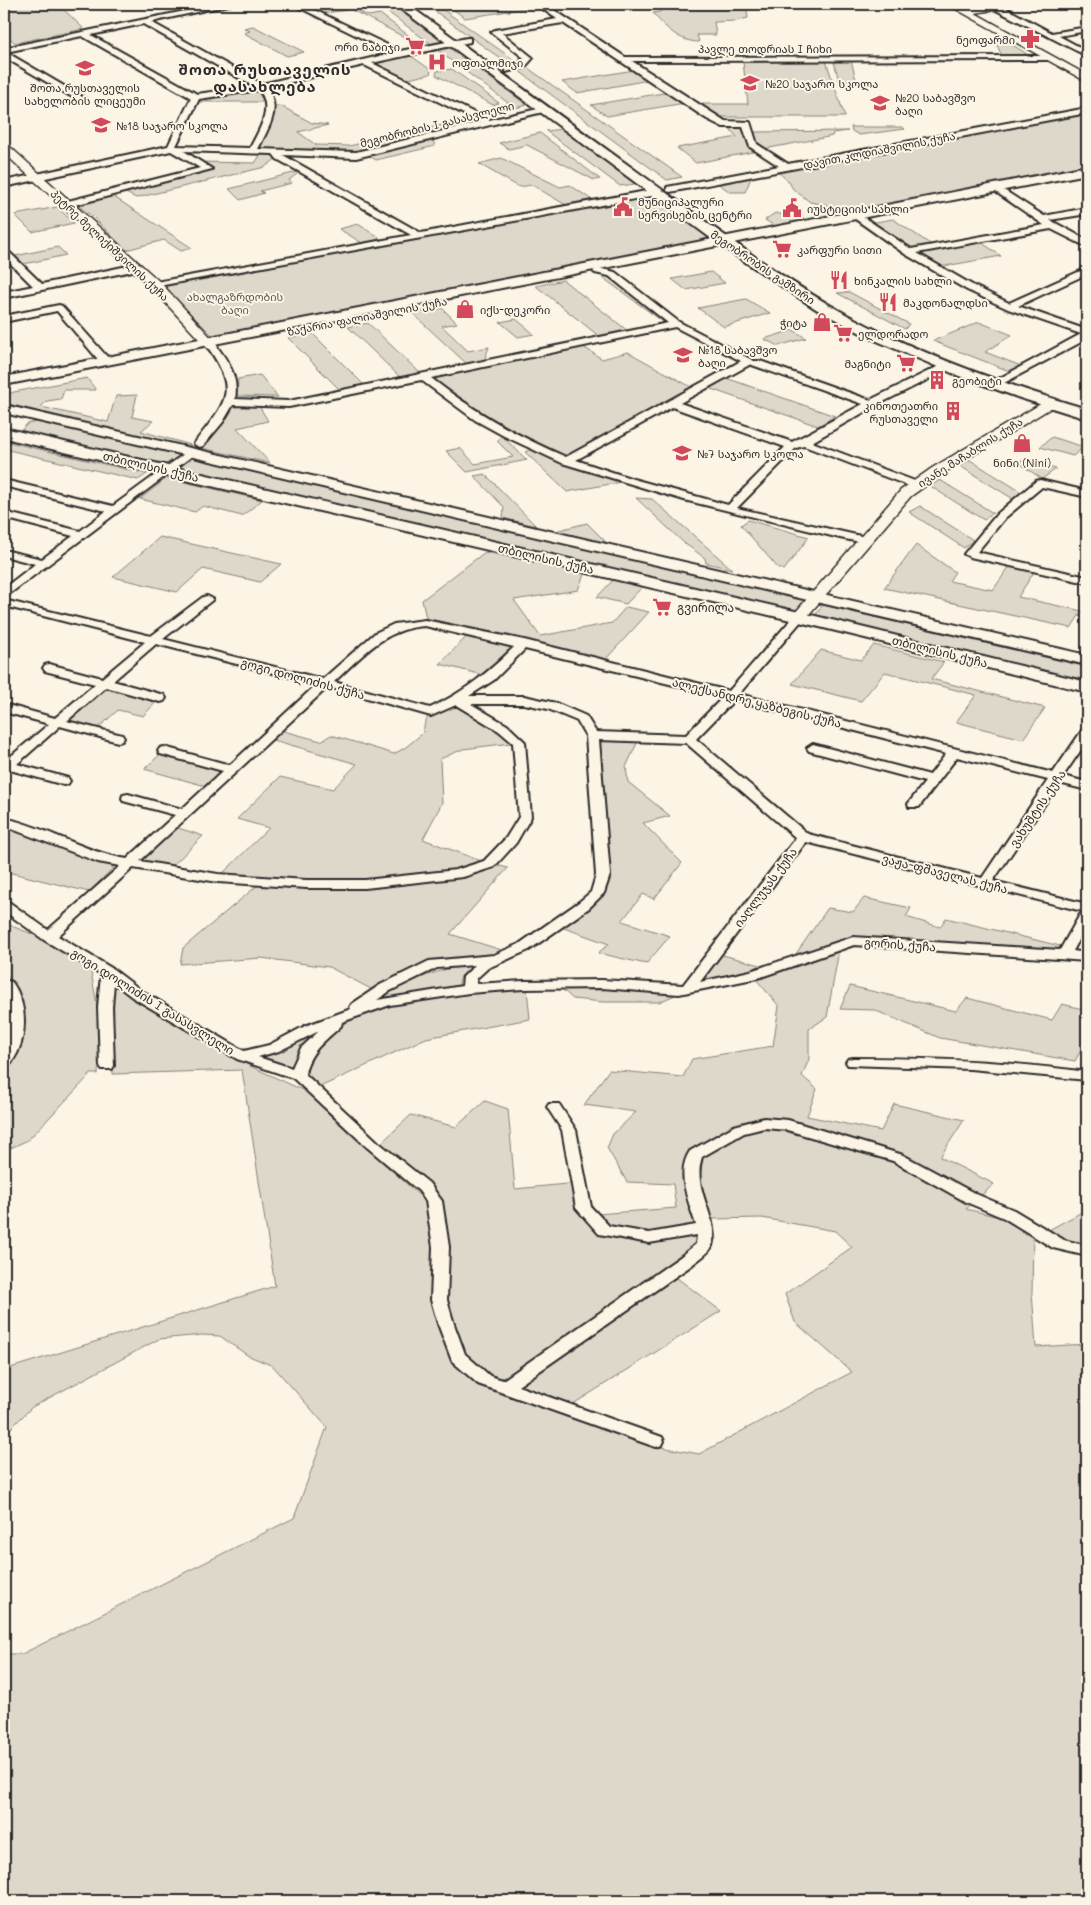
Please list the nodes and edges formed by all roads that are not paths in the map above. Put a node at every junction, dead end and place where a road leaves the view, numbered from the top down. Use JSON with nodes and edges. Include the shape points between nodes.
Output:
{"nodes":[{"id":1,"x":229,"y":4,"type":"edge"},
{"id":2,"x":296,"y":4,"type":"edge"},
{"id":3,"x":400,"y":4,"type":"edge"},
{"id":4,"x":417,"y":4,"type":"edge"},
{"id":5,"x":540,"y":4,"type":"edge"},
{"id":6,"x":952,"y":4,"type":"edge"},
{"id":7,"x":1011,"y":4,"type":"edge"},
{"id":8,"x":995,"y":6,"type":"junction"},
{"id":9,"x":966,"y":11,"type":"junction"},
{"id":10,"x":564,"y":20,"type":"junction"},
{"id":11,"x":143,"y":22,"type":"junction"},
{"id":12,"x":1087,"y":29,"type":"edge"},
{"id":13,"x":84,"y":34,"type":"junction"},
{"id":14,"x":1052,"y":36,"type":"junction"},
{"id":15,"x":4,"y":38,"type":"edge"},
{"id":16,"x":468,"y":40,"type":"junction"},
{"id":17,"x":452,"y":42,"type":"junction"},
{"id":18,"x":13,"y":48,"type":"junction"},
{"id":19,"x":1075,"y":48,"type":"junction"},
{"id":20,"x":4,"y":52,"type":"edge"},
{"id":21,"x":400,"y":54,"type":"junction"},
{"id":22,"x":1087,"y":54,"type":"edge"},
{"id":23,"x":1045,"y":56,"type":"junction"},
{"id":24,"x":624,"y":60,"type":"junction"},
{"id":25,"x":366,"y":62,"type":"junction"},
{"id":26,"x":507,"y":69,"type":"junction"},
{"id":27,"x":1087,"y":79,"type":"edge"},
{"id":28,"x":261,"y":87,"type":"junction"},
{"id":29,"x":196,"y":97,"type":"junction"},
{"id":30,"x":82,"y":99,"type":"dead end"},
{"id":31,"x":544,"y":109,"type":"junction"},
{"id":32,"x":1087,"y":111,"type":"edge"},
{"id":33,"x":488,"y":123,"type":"junction"},
{"id":34,"x":4,"y":147,"type":"edge"},
{"id":35,"x":171,"y":148,"type":"junction"},
{"id":36,"x":253,"y":151,"type":"junction"},
{"id":37,"x":276,"y":152,"type":"junction"},
{"id":38,"x":786,"y":167,"type":"junction"},
{"id":39,"x":1087,"y":170,"type":"edge"},
{"id":40,"x":38,"y":178,"type":"junction"},
{"id":41,"x":4,"y":184,"type":"edge"},
{"id":42,"x":996,"y":188,"type":"junction"},
{"id":43,"x":664,"y":190,"type":"junction"},
{"id":44,"x":67,"y":204,"type":"junction"},
{"id":45,"x":1087,"y":211,"type":"edge"},
{"id":46,"x":856,"y":216,"type":"junction"},
{"id":47,"x":1043,"y":219,"type":"junction"},
{"id":48,"x":1052,"y":226,"type":"junction"},
{"id":49,"x":420,"y":236,"type":"junction"},
{"id":50,"x":737,"y":240,"type":"junction"},
{"id":51,"x":1087,"y":244,"type":"edge"},
{"id":52,"x":908,"y":252,"type":"junction"},
{"id":53,"x":5,"y":254,"type":"edge"},
{"id":54,"x":137,"y":267,"type":"junction"},
{"id":55,"x":598,"y":271,"type":"junction"},
{"id":56,"x":1087,"y":271,"type":"edge"},
{"id":57,"x":156,"y":285,"type":"junction"},
{"id":58,"x":40,"y":288,"type":"junction"},
{"id":59,"x":479,"y":291,"type":"junction"},
{"id":60,"x":4,"y":295,"type":"edge"},
{"id":61,"x":1010,"y":306,"type":"junction"},
{"id":62,"x":4,"y":319,"type":"edge"},
{"id":63,"x":676,"y":324,"type":"junction"},
{"id":64,"x":1087,"y":334,"type":"edge"},
{"id":65,"x":210,"y":344,"type":"junction"},
{"id":66,"x":105,"y":361,"type":"junction"},
{"id":67,"x":756,"y":363,"type":"dead end"},
{"id":68,"x":947,"y":366,"type":"junction"},
{"id":69,"x":933,"y":374,"type":"joint"},
{"id":70,"x":423,"y":376,"type":"junction"},
{"id":71,"x":1004,"y":380,"type":"junction"},
{"id":72,"x":4,"y":381,"type":"edge"},
{"id":73,"x":4,"y":387,"type":"edge"},
{"id":74,"x":231,"y":402,"type":"junction"},
{"id":75,"x":671,"y":403,"type":"junction"},
{"id":76,"x":1049,"y":403,"type":"junction"},
{"id":77,"x":871,"y":404,"type":"junction"},
{"id":78,"x":1087,"y":407,"type":"edge"},
{"id":79,"x":9,"y":410,"type":"edge"},
{"id":80,"x":1087,"y":414,"type":"edge"},
{"id":81,"x":45,"y":419,"type":"junction"},
{"id":82,"x":4,"y":427,"type":"edge"},
{"id":83,"x":11,"y":434,"type":"edge"},
{"id":84,"x":804,"y":442,"type":"junction"},
{"id":85,"x":792,"y":446,"type":"junction"},
{"id":86,"x":194,"y":449,"type":"junction"},
{"id":87,"x":566,"y":461,"type":"junction"},
{"id":88,"x":166,"y":469,"type":"junction"},
{"id":89,"x":4,"y":483,"type":"edge"},
{"id":90,"x":916,"y":485,"type":"junction"},
{"id":91,"x":1087,"y":494,"type":"edge"},
{"id":92,"x":113,"y":509,"type":"junction"},
{"id":93,"x":730,"y":510,"type":"junction"},
{"id":94,"x":4,"y":515,"type":"edge"},
{"id":95,"x":80,"y":534,"type":"junction"},
{"id":96,"x":865,"y":540,"type":"junction"},
{"id":97,"x":4,"y":553,"type":"edge"},
{"id":98,"x":43,"y":563,"type":"junction"},
{"id":99,"x":1087,"y":580,"type":"edge"},
{"id":100,"x":4,"y":593,"type":"edge"},
{"id":101,"x":817,"y":596,"type":"junction"},
{"id":102,"x":208,"y":599,"type":"dead end"},
{"id":103,"x":4,"y":603,"type":"edge"},
{"id":104,"x":799,"y":617,"type":"junction"},
{"id":105,"x":155,"y":639,"type":"junction"},
{"id":106,"x":524,"y":644,"type":"junction"},
{"id":107,"x":1087,"y":660,"type":"edge"},
{"id":108,"x":49,"y":668,"type":"dead end"},
{"id":109,"x":104,"y":683,"type":"junction"},
{"id":110,"x":326,"y":683,"type":"junction"},
{"id":111,"x":1087,"y":687,"type":"edge"},
{"id":112,"x":731,"y":696,"type":"junction"},
{"id":113,"x":160,"y":698,"type":"dead end"},
{"id":114,"x":456,"y":700,"type":"junction"},
{"id":115,"x":4,"y":708,"type":"edge"},
{"id":116,"x":56,"y":722,"type":"junction"},
{"id":117,"x":1087,"y":732,"type":"edge"},
{"id":118,"x":592,"y":736,"type":"junction"},
{"id":119,"x":118,"y":738,"type":"dead end"},
{"id":120,"x":689,"y":739,"type":"junction"},
{"id":121,"x":812,"y":748,"type":"dead end"},
{"id":122,"x":164,"y":752,"type":"dead end"},
{"id":123,"x":954,"y":752,"type":"junction"},
{"id":124,"x":5,"y":766,"type":"edge"},
{"id":125,"x":232,"y":770,"type":"junction"},
{"id":126,"x":1057,"y":778,"type":"junction"},
{"id":127,"x":933,"y":780,"type":"junction"},
{"id":128,"x":64,"y":781,"type":"dead end"},
{"id":129,"x":1087,"y":786,"type":"edge"},
{"id":130,"x":128,"y":798,"type":"dead end"},
{"id":131,"x":914,"y":804,"type":"dead end"},
{"id":132,"x":185,"y":814,"type":"junction"},
{"id":133,"x":4,"y":822,"type":"edge"},
{"id":134,"x":803,"y":837,"type":"junction"},
{"id":135,"x":130,"y":864,"type":"junction"},
{"id":136,"x":985,"y":883,"type":"junction"},
{"id":137,"x":4,"y":905,"type":"edge"},
{"id":138,"x":1087,"y":908,"type":"edge"},
{"id":139,"x":1087,"y":913,"type":"edge"},
{"id":140,"x":49,"y":936,"type":"junction"},
{"id":141,"x":1065,"y":954,"type":"junction"},
{"id":142,"x":1087,"y":957,"type":"edge"},
{"id":143,"x":495,"y":959,"type":"junction"},
{"id":144,"x":108,"y":972,"type":"junction"},
{"id":145,"x":4,"y":987,"type":"edge"},
{"id":146,"x":469,"y":988,"type":"junction"},
{"id":147,"x":688,"y":988,"type":"junction"},
{"id":148,"x":342,"y":1018,"type":"junction"},
{"id":149,"x":242,"y":1056,"type":"junction"},
{"id":150,"x":4,"y":1058,"type":"edge"},
{"id":151,"x":853,"y":1062,"type":"dead end"},
{"id":152,"x":107,"y":1066,"type":"dead end"},
{"id":153,"x":298,"y":1075,"type":"junction"},
{"id":154,"x":1087,"y":1076,"type":"edge"},
{"id":155,"x":554,"y":1107,"type":"dead end"},
{"id":156,"x":705,"y":1229,"type":"junction"},
{"id":157,"x":1087,"y":1251,"type":"edge"},
{"id":158,"x":504,"y":1387,"type":"junction"},
{"id":159,"x":656,"y":1441,"type":"dead end"}],
"edges":[{"from":1,"to":11,"type":"street"},
{"from":2,"to":21,"type":"street"},
{"from":3,"to":17,"type":"main road","name":"მეგობრობის გამზირი"},
{"from":4,"to":16,"type":"main road","name":"მეგობრობის გამზირი"},
{"from":5,"to":10,"type":"street"},
{"from":6,"to":9,"type":"street"},
{"from":7,"to":8,"type":"street"},
{"from":8,"to":9,"type":"street"},
{"from":8,"to":14,"type":"street"},
{"from":9,"to":23,"type":"street"},
{"from":10,"to":24,"type":"street"},
{"from":10,"to":26,"type":"street","via":[[495,32],[529,58],[522,65]]},
{"from":11,"to":13,"type":"street"},
{"from":11,"to":28,"type":"street"},
{"from":12,"to":14,"type":"street"},
{"from":13,"to":18,"type":"street"},
{"from":13,"to":29,"type":"street"},
{"from":14,"to":19,"type":"street"},
{"from":15,"to":18,"type":"street"},
{"from":16,"to":17,"type":"street"},
{"from":16,"to":26,"type":"main road","name":"მეგობრობის გამზირი"},
{"from":17,"to":21,"type":"street"},
{"from":17,"to":31,"type":"main road","name":"მეგობრობის გამზირი"},
{"from":18,"to":20,"type":"street"},
{"from":19,"to":22,"type":"street"},
{"from":19,"to":23,"type":"street","name":"პავლე თოდრიას I ჩიხი"},
{"from":20,"to":30,"type":"street"},
{"from":21,"to":25,"type":"street"},
{"from":23,"to":24,"type":"street","name":"პავლე თოდრიას I ჩიხი"},
{"from":23,"to":27,"type":"street"},
{"from":24,"to":38,"type":"street","via":[[723,124],[747,124],[753,145]]},
{"from":25,"to":28,"type":"street"},
{"from":25,"to":33,"type":"street"},
{"from":26,"to":43,"type":"main road","name":"მეგობრობის გამზირი"},
{"from":28,"to":29,"type":"street"},
{"from":28,"to":36,"type":"street","via":[[270,98],[271,106]]},
{"from":29,"to":35,"type":"street"},
{"from":31,"to":33,"type":"street","name":"მეგობრობის I გასასვლელი"},
{"from":31,"to":43,"type":"main road","name":"მეგობრობის გამზირი"},
{"from":32,"to":38,"type":"street","name":"დავით კლდიაშვილის ქუჩა"},
{"from":33,"to":37,"type":"street","name":"მეგობრობის I გასასვლელი","via":[[356,155]]},
{"from":34,"to":40,"type":"street","name":"პეტრე მელიქიშვილის ქუჩა"},
{"from":35,"to":36,"type":"street","name":"მეგობრობის I გასასვლელი"},
{"from":35,"to":40,"type":"street","name":"მეგობრობის I გასასვლელი"},
{"from":35,"to":44,"type":"street","via":[[208,169]]},
{"from":36,"to":37,"type":"street","name":"მეგობრობის I გასასვლელი"},
{"from":37,"to":49,"type":"street"},
{"from":38,"to":43,"type":"street","name":"დავით კლდიაშვილის ქუჩა"},
{"from":39,"to":42,"type":"main road"},
{"from":40,"to":41,"type":"street","name":"მეგობრობის I გასასვლელი"},
{"from":40,"to":44,"type":"street","name":"პეტრე მელიქიშვილის ქუჩა"},
{"from":42,"to":46,"type":"main road"},
{"from":42,"to":47,"type":"street"},
{"from":43,"to":49,"type":"street"},
{"from":43,"to":50,"type":"main road","name":"მეგობრობის გამზირი"},
{"from":44,"to":54,"type":"street","name":"პეტრე მელიქიშვილის ქუჩა"},
{"from":45,"to":47,"type":"street"},
{"from":46,"to":50,"type":"main road"},
{"from":46,"to":52,"type":"street"},
{"from":47,"to":48,"type":"street"},
{"from":48,"to":51,"type":"street"},
{"from":48,"to":52,"type":"street"},
{"from":49,"to":57,"type":"street"},
{"from":50,"to":55,"type":"main road","name":"ზაქარია ფალიაშვილის ქუჩა"},
{"from":50,"to":59,"type":"main road","name":"ზაქარია ფალიაშვილის ქუჩა"},
{"from":50,"to":68,"type":"main road","name":"მეგობრობის გამზირი","via":[[790,286],[846,319]]},
{"from":50,"to":71,"type":"main road","name":"მეგობრობის გამზირი","via":[[799,284],[846,311],[910,343]]},
{"from":52,"to":61,"type":"street"},
{"from":53,"to":58,"type":"street"},
{"from":54,"to":57,"type":"street","name":"პეტრე მელიქიშვილის ქუჩა"},
{"from":54,"to":58,"type":"street"},
{"from":55,"to":59,"type":"main road","name":"ზაქარია ფალიაშვილის ქუჩა"},
{"from":55,"to":63,"type":"street","via":[[612,274]]},
{"from":56,"to":61,"type":"street"},
{"from":57,"to":65,"type":"street","name":"პეტრე მელიქიშვილის ქუჩა"},
{"from":58,"to":60,"type":"street"},
{"from":59,"to":65,"type":"main road","name":"ზაქარია ფალიაშვილის ქუჩა"},
{"from":61,"to":64,"type":"street"},
{"from":62,"to":66,"type":"street","via":[[59,308]]},
{"from":63,"to":70,"type":"street"},
{"from":63,"to":75,"type":"street","via":[[748,361]]},
{"from":64,"to":71,"type":"street"},
{"from":65,"to":66,"type":"main road","name":"ზაქარია ფალიაშვილის ქუჩა"},
{"from":65,"to":73,"type":"main road","name":"ზაქარია ფალიაშვილის ქუჩა"},
{"from":65,"to":74,"type":"street","via":[[226,365],[231,378]]},
{"from":66,"to":72,"type":"main road","name":"ზაქარია ფალიაშვილის ქუჩა"},
{"from":67,"to":77,"type":"street"},
{"from":68,"to":69,"type":"street"},
{"from":68,"to":76,"type":"main road","name":"მეგობრობის გამზირი"},
{"from":69,"to":77,"type":"street"},
{"from":70,"to":74,"type":"street","via":[[289,404]]},
{"from":70,"to":87,"type":"street","via":[[462,408],[492,427]]},
{"from":71,"to":78,"type":"main road","name":"მეგობრობის გამზირი"},
{"from":74,"to":86,"type":"street","via":[[222,418]]},
{"from":75,"to":85,"type":"street"},
{"from":75,"to":87,"type":"street"},
{"from":76,"to":80,"type":"main road","name":"მეგობრობის გამზირი"},
{"from":76,"to":90,"type":"street","name":"ივანე მაჩაბლის ქუჩა"},
{"from":77,"to":84,"type":"street"},
{"from":79,"to":81,"type":"main road","name":"თბილისის ქუჩა"},
{"from":79,"to":82,"type":"main road","via":[[17,417]]},
{"from":81,"to":83,"type":"main road","via":[[30,420]]},
{"from":81,"to":86,"type":"main road","name":"თბილისის ქუჩა"},
{"from":83,"to":88,"type":"main road","name":"თბილისის ქუჩა"},
{"from":84,"to":85,"type":"street"},
{"from":84,"to":90,"type":"street"},
{"from":85,"to":93,"type":"street"},
{"from":86,"to":88,"type":"street"},
{"from":86,"to":101,"type":"main road","name":"თბილისის ქუჩა"},
{"from":87,"to":93,"type":"street"},
{"from":88,"to":92,"type":"street"},
{"from":88,"to":104,"type":"main road","name":"თბილისის ქუჩა"},
{"from":89,"to":92,"type":"street"},
{"from":90,"to":96,"type":"street","name":"ივანე მაჩაბლის ქუჩა"},
{"from":91,"to":99,"type":"street","via":[[1040,483],[1001,516],[970,554]]},
{"from":92,"to":95,"type":"street"},
{"from":93,"to":96,"type":"street"},
{"from":94,"to":95,"type":"street"},
{"from":95,"to":98,"type":"street"},
{"from":96,"to":101,"type":"street","name":"ივანე მაჩაბლის ქუჩა"},
{"from":97,"to":98,"type":"street"},
{"from":98,"to":100,"type":"street"},
{"from":101,"to":104,"type":"street","name":"ივანე მაჩაბლის ქუჩა"},
{"from":101,"to":107,"type":"main road","name":"თბილისის ქუჩა"},
{"from":102,"to":105,"type":"street"},
{"from":103,"to":105,"type":"street","name":"გოგი დოლიძის ქუჩა"},
{"from":104,"to":111,"type":"main road","name":"თბილისის ქუჩა"},
{"from":104,"to":112,"type":"street"},
{"from":105,"to":109,"type":"street"},
{"from":105,"to":110,"type":"street","name":"გოგი დოლიძის ქუჩა"},
{"from":106,"to":110,"type":"street","name":"ალექსანდრე ყაზბეგის ქუჩა","via":[[425,623],[411,623],[380,634]]},
{"from":106,"to":112,"type":"street","name":"ალექსანდრე ყაზბეგის ქუჩა"},
{"from":106,"to":114,"type":"street","via":[[490,678]]},
{"from":108,"to":109,"type":"street"},
{"from":109,"to":113,"type":"street"},
{"from":109,"to":116,"type":"street"},
{"from":110,"to":114,"type":"street","name":"გოგი დოლიძის ქუჩა","via":[[431,712]]},
{"from":110,"to":125,"type":"street","name":"ალექსანდრე ყაზბეგის ქუჩა"},
{"from":112,"to":120,"type":"street"},
{"from":112,"to":123,"type":"street","name":"ალექსანდრე ყაზბეგის ქუჩა"},
{"from":114,"to":118,"type":"street","name":"გოგი დოლიძის ქუჩა","via":[[524,700],[552,706],[582,718]]},
{"from":114,"to":135,"type":"street","via":[[503,728],[519,742],[525,817],[511,840],[488,864],[458,874],[355,884],[306,884],[218,878]]},
{"from":115,"to":116,"type":"street"},
{"from":116,"to":119,"type":"street"},
{"from":116,"to":124,"type":"street"},
{"from":117,"to":126,"type":"street","name":"ვახუშტის ქუჩა"},
{"from":118,"to":120,"type":"street"},
{"from":118,"to":143,"type":"street","via":[[603,875],[597,893],[524,947]]},
{"from":120,"to":134,"type":"street","name":"იაღლუჯას ქუჩა"},
{"from":121,"to":127,"type":"street"},
{"from":122,"to":125,"type":"street"},
{"from":123,"to":126,"type":"street","name":"ალექსანდრე ყაზბეგის ქუჩა"},
{"from":123,"to":127,"type":"street"},
{"from":124,"to":128,"type":"street"},
{"from":125,"to":132,"type":"street","name":"ალექსანდრე ყაზბეგის ქუჩა"},
{"from":126,"to":129,"type":"street","name":"ალექსანდრე ყაზბეგის ქუჩა"},
{"from":126,"to":136,"type":"street","name":"ვახუშტის ქუჩა"},
{"from":127,"to":131,"type":"street"},
{"from":130,"to":132,"type":"street"},
{"from":132,"to":135,"type":"street","name":"ალექსანდრე ყაზბეგის ქუჩა"},
{"from":133,"to":135,"type":"street","via":[[103,859]]},
{"from":134,"to":136,"type":"street","name":"ვაჟა-ფშაველას ქუჩა"},
{"from":134,"to":147,"type":"street","name":"იაღლუჯას ქუჩა"},
{"from":135,"to":140,"type":"street","name":"ალექსანდრე ყაზბეგის ქუჩა"},
{"from":136,"to":138,"type":"street","name":"ვაჟა-ფშაველას ქუჩა"},
{"from":137,"to":140,"type":"street","name":"გოგი დოლიძის I გასასვლელი"},
{"from":139,"to":141,"type":"street"},
{"from":140,"to":144,"type":"street","name":"გოგი დოლიძის I გასასვლელი"},
{"from":141,"to":142,"type":"street","name":"გორის ქუჩა"},
{"from":141,"to":147,"type":"street","name":"გორის ქუჩა","via":[[852,941],[753,975]]},
{"from":143,"to":146,"type":"street","via":[[470,977]]},
{"from":143,"to":148,"type":"street","name":"გოგი დოლიძის I გასასვლელი","via":[[434,964],[385,988]]},
{"from":144,"to":149,"type":"street","name":"გოგი დოლიძის I გასასვლელი","via":[[138,994]]},
{"from":144,"to":152,"type":"street","via":[[105,1007]]},
{"from":145,"to":150,"type":"highway","via":[[14,1020]]},
{"from":146,"to":147,"type":"street","via":[[602,984]]},
{"from":146,"to":148,"type":"street","name":"გოგი დოლიძის I გასასვლელი","via":[[387,1001]]},
{"from":148,"to":149,"type":"street","name":"გოგი დოლიძის I გასასვლელი","via":[[310,1029],[274,1048]]},
{"from":148,"to":153,"type":"street","via":[[306,1051],[299,1061]]},
{"from":149,"to":153,"type":"street"},
{"from":151,"to":154,"type":"street","via":[[946,1062]]},
{"from":153,"to":158,"type":"street","via":[[424,1187],[434,1201],[442,1247],[439,1300],[458,1357],[484,1380]]},
{"from":155,"to":156,"type":"street","via":[[569,1130],[584,1208],[604,1230],[649,1238]]},
{"from":156,"to":157,"type":"street","via":[[692,1189],[690,1169],[695,1154],[739,1129],[764,1123],[788,1125],[898,1158],[971,1198],[1009,1214],[1059,1244]]},
{"from":156,"to":158,"type":"street","via":[[704,1246],[686,1261]]},
{"from":158,"to":159,"type":"street"}]}
